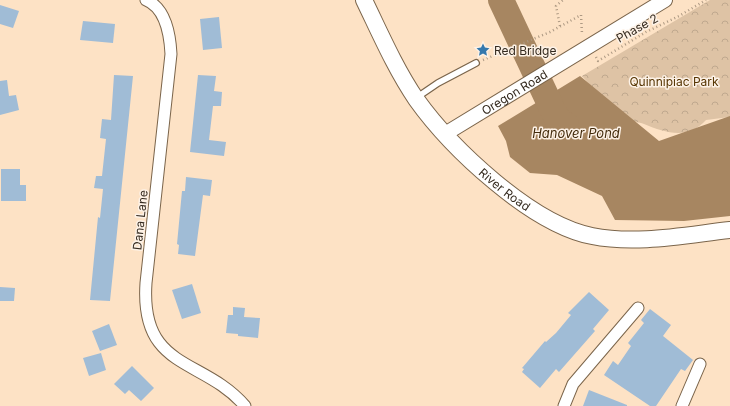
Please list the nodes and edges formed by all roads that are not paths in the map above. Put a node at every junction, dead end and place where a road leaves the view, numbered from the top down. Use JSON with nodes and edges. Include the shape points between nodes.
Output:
{"nodes":[{"id":1,"x":146,"y":0,"type":"edge"},
{"id":2,"x":364,"y":0,"type":"edge"},
{"id":3,"x":665,"y":0,"type":"edge"},
{"id":4,"x":476,"y":63,"type":"dead end"},
{"id":5,"x":416,"y":98,"type":"junction"},
{"id":6,"x":445,"y":134,"type":"junction"},
{"id":7,"x":730,"y":230,"type":"edge"},
{"id":8,"x":638,"y":308,"type":"dead end"},
{"id":9,"x":700,"y":364,"type":"dead end"},
{"id":10,"x":245,"y":406,"type":"edge"},
{"id":11,"x":564,"y":406,"type":"edge"},
{"id":12,"x":682,"y":406,"type":"edge"}],
"edges":[{"from":1,"to":10,"type":"street","name":"Dana Lane","via":[[161,13],[170,34],[171,54],[146,283],[145,303],[149,324],[159,342],[174,357],[222,386]]},
{"from":2,"to":5,"type":"main road","name":"River Road","via":[[398,69]]},
{"from":3,"to":6,"type":"street","name":"Oregon Road"},
{"from":4,"to":5,"type":"lane"},
{"from":5,"to":6,"type":"main road","name":"River Road"},
{"from":6,"to":7,"type":"main road","name":"River Road","via":[[504,188],[536,213],[565,228],[591,236],[614,239],[642,239]]},
{"from":8,"to":11,"type":"street","via":[[573,384]]},
{"from":9,"to":12,"type":"street"}]}
